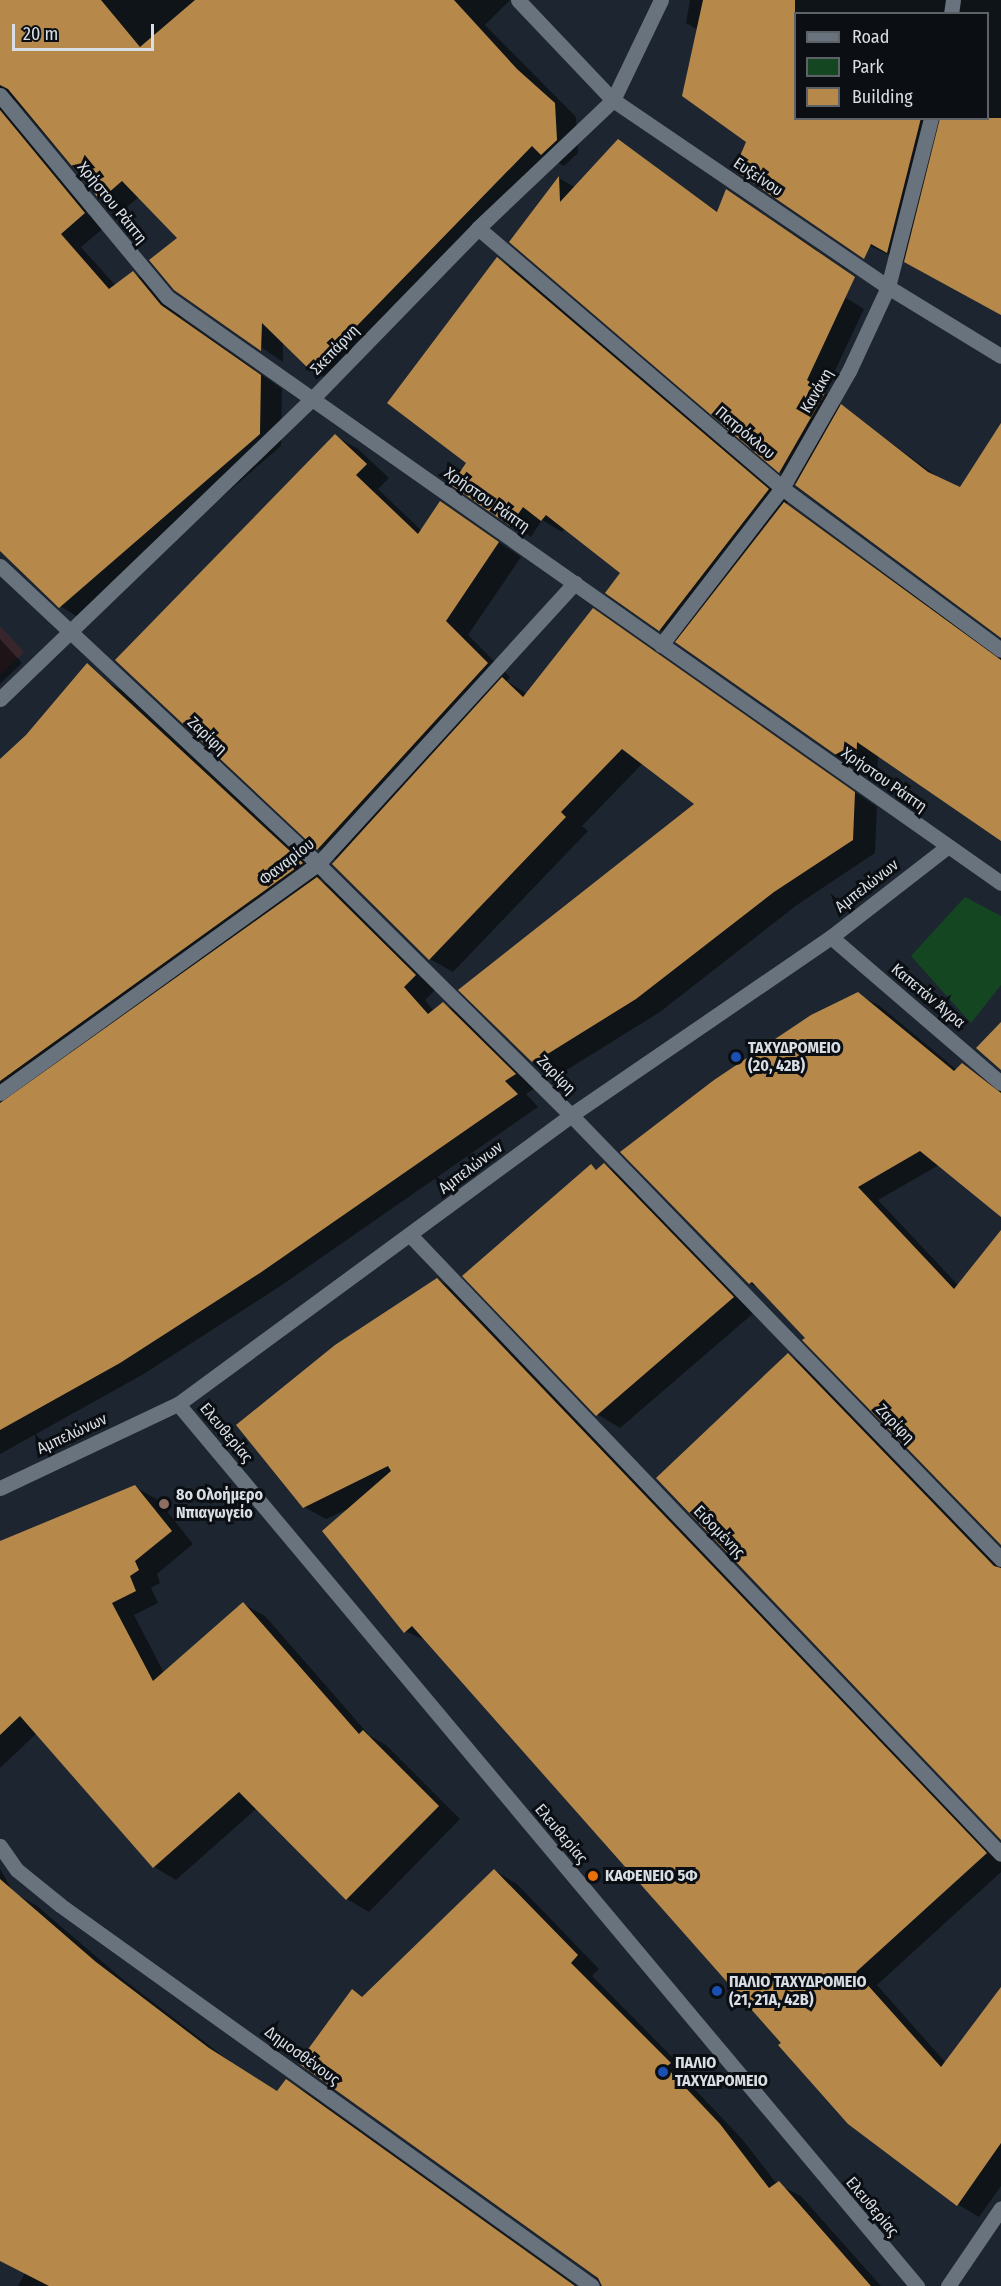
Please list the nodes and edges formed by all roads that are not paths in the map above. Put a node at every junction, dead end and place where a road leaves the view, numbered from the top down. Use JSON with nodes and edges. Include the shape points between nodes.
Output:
{"nodes":[{"id":1,"x":518,"y":0,"type":"edge"},
{"id":2,"x":661,"y":0,"type":"edge"},
{"id":3,"x":0,"y":94,"type":"edge"},
{"id":4,"x":613,"y":100,"type":"junction"},
{"id":5,"x":930,"y":120,"type":"edge"},
{"id":6,"x":478,"y":228,"type":"junction"},
{"id":7,"x":888,"y":287,"type":"junction"},
{"id":8,"x":1001,"y":356,"type":"edge"},
{"id":9,"x":311,"y":400,"type":"junction"},
{"id":10,"x":782,"y":488,"type":"junction"},
{"id":11,"x":0,"y":566,"type":"edge"},
{"id":12,"x":575,"y":583,"type":"junction"},
{"id":13,"x":70,"y":634,"type":"junction"},
{"id":14,"x":661,"y":645,"type":"junction"},
{"id":15,"x":1001,"y":650,"type":"edge"},
{"id":16,"x":0,"y":699,"type":"edge"},
{"id":17,"x":947,"y":847,"type":"junction"},
{"id":18,"x":318,"y":864,"type":"junction"},
{"id":19,"x":997,"y":877,"type":"edge"},
{"id":20,"x":831,"y":938,"type":"junction"},
{"id":21,"x":1001,"y":1083,"type":"edge"},
{"id":22,"x":0,"y":1093,"type":"edge"},
{"id":23,"x":571,"y":1115,"type":"junction"},
{"id":24,"x":411,"y":1236,"type":"junction"},
{"id":25,"x":178,"y":1404,"type":"junction"},
{"id":26,"x":0,"y":1488,"type":"edge"},
{"id":27,"x":1001,"y":1559,"type":"edge"},
{"id":28,"x":0,"y":1846,"type":"edge"},
{"id":29,"x":1001,"y":1854,"type":"edge"},
{"id":30,"x":1001,"y":2208,"type":"edge"},
{"id":31,"x":592,"y":2286,"type":"edge"},
{"id":32,"x":917,"y":2286,"type":"edge"},
{"id":33,"x":948,"y":2286,"type":"edge"}],
"edges":[{"from":1,"to":4,"type":"street","name":"Ευξείνου"},
{"from":2,"to":4,"type":"street","name":"Σκεπάρνη"},
{"from":3,"to":9,"type":"street","name":"Χρήστου Ράπτη","via":[[167,297]]},
{"from":4,"to":6,"type":"street","name":"Σκεπάρνη"},
{"from":4,"to":7,"type":"street","name":"Ευξείνου"},
{"from":5,"to":7,"type":"street","name":"Κανάκη"},
{"from":6,"to":9,"type":"street","name":"Σκεπάρνη"},
{"from":6,"to":10,"type":"street","name":"Πατρόκλου"},
{"from":7,"to":8,"type":"street","name":"Ευξείνου"},
{"from":7,"to":10,"type":"street","name":"Κανάκη","via":[[849,371]]},
{"from":9,"to":12,"type":"street","name":"Χρήστου Ράπτη"},
{"from":9,"to":13,"type":"street","name":"Σκεπάρνη"},
{"from":10,"to":14,"type":"street","name":"Κανάκη"},
{"from":10,"to":15,"type":"street","name":"Πατρόκλου"},
{"from":11,"to":13,"type":"street","name":"Ζαρίφη"},
{"from":12,"to":14,"type":"street","name":"Χρήστου Ράπτη"},
{"from":12,"to":18,"type":"street","name":"Φαναρίου"},
{"from":13,"to":16,"type":"street","name":"Σκεπάρνη"},
{"from":13,"to":18,"type":"street","name":"Ζαρίφη"},
{"from":14,"to":17,"type":"street","name":"Χρήστου Ράπτη"},
{"from":17,"to":19,"type":"street","name":"Χρήστου Ράπτη"},
{"from":17,"to":20,"type":"street","name":"Αμπελώνων"},
{"from":18,"to":22,"type":"street","name":"Φαναρίου"},
{"from":18,"to":23,"type":"street","name":"Ζαρίφη"},
{"from":20,"to":21,"type":"street","name":"Καπετάν Άγρα"},
{"from":20,"to":23,"type":"street","name":"Αμπελώνων"},
{"from":23,"to":24,"type":"street","name":"Αμπελώνων"},
{"from":23,"to":27,"type":"street","name":"Ζαρίφη"},
{"from":24,"to":25,"type":"street","name":"Αμπελώνων"},
{"from":24,"to":29,"type":"street","name":"Ειδομένης"},
{"from":25,"to":26,"type":"street","name":"Αμπελώνων"},
{"from":25,"to":32,"type":"street","name":"Ελευθερίας"},
{"from":28,"to":31,"type":"street","name":"Δημοσθένους","via":[[17,1870],[60,1905]]},
{"from":30,"to":33,"type":"street"}]}
